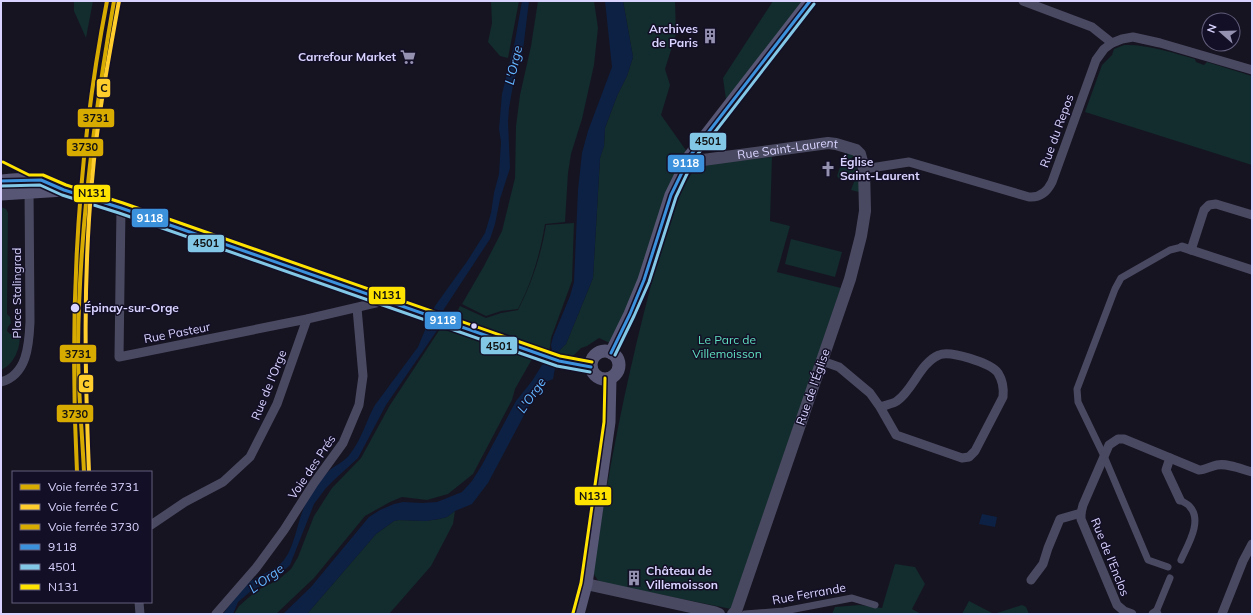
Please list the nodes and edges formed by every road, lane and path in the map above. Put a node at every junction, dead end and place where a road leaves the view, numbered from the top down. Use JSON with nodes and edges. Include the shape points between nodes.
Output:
{"nodes":[{"id":1,"x":810,"y":1,"type":"edge"},
{"id":2,"x":1023,"y":1,"type":"edge"},
{"id":3,"x":1112,"y":43,"type":"junction"},
{"id":4,"x":1252,"y":70,"type":"edge"},
{"id":5,"x":860,"y":154,"type":"joint"},
{"id":6,"x":690,"y":156,"type":"junction"},
{"id":7,"x":864,"y":169,"type":"junction"},
{"id":8,"x":1,"y":181,"type":"edge"},
{"id":9,"x":29,"y":186,"type":"junction"},
{"id":10,"x":1,"y":194,"type":"edge"},
{"id":11,"x":100,"y":201,"type":"tunnel mouth"},
{"id":12,"x":121,"y":208,"type":"junction"},
{"id":13,"x":1252,"y":215,"type":"edge"},
{"id":14,"x":1182,"y":247,"type":"joint"},
{"id":15,"x":1191,"y":250,"type":"junction"},
{"id":16,"x":1252,"y":270,"type":"edge"},
{"id":17,"x":385,"y":300,"type":"junction"},
{"id":18,"x":357,"y":308,"type":"junction"},
{"id":19,"x":307,"y":319,"type":"junction"},
{"id":20,"x":611,"y":353,"type":"junction"},
{"id":21,"x":822,"y":361,"type":"junction"},
{"id":22,"x":591,"y":367,"type":"junction"},
{"id":23,"x":610,"y":378,"type":"junction"},
{"id":24,"x":1,"y":382,"type":"edge"},
{"id":25,"x":880,"y":407,"type":"junction"},
{"id":26,"x":1104,"y":456,"type":"junction"},
{"id":27,"x":1170,"y":458,"type":"junction"},
{"id":28,"x":1252,"y":472,"type":"edge"},
{"id":29,"x":1180,"y":500,"type":"joint"},
{"id":30,"x":1081,"y":513,"type":"junction"},
{"id":31,"x":152,"y":524,"type":"edge"},
{"id":32,"x":1252,"y":544,"type":"edge"},
{"id":33,"x":1181,"y":560,"type":"dead end"},
{"id":34,"x":1168,"y":567,"type":"dead end"},
{"id":35,"x":1170,"y":578,"type":"dead end"},
{"id":36,"x":1031,"y":580,"type":"dead end"},
{"id":37,"x":586,"y":584,"type":"junction"},
{"id":38,"x":139,"y":603,"type":"edge"},
{"id":39,"x":875,"y":605,"type":"dead end"},
{"id":40,"x":140,"y":614,"type":"edge"},
{"id":41,"x":216,"y":614,"type":"edge"},
{"id":42,"x":578,"y":614,"type":"edge"},
{"id":43,"x":719,"y":614,"type":"edge"},
{"id":44,"x":733,"y":614,"type":"edge"},
{"id":45,"x":745,"y":614,"type":"edge"},
{"id":46,"x":1132,"y":614,"type":"edge"},
{"id":47,"x":1155,"y":614,"type":"edge"},
{"id":48,"x":1222,"y":614,"type":"edge"}],
"edges":[{"from":1,"to":6,"type":"main road"},
{"from":2,"to":3,"type":"street","via":[[1092,27]]},
{"from":3,"to":4,"type":"street","via":[[1128,38],[1139,38]]},
{"from":3,"to":7,"type":"street","name":"Rue du Repos","via":[[1096,60],[1052,182],[1048,189],[1038,196],[1028,197],[909,162]]},
{"from":5,"to":6,"type":"street","name":"Rue Saint-Laurent","via":[[856,150],[828,143],[703,160]]},
{"from":5,"to":7,"type":"street","name":"Rue de l'Église"},
{"from":6,"to":20,"type":"main road","via":[[671,195],[644,280]]},
{"from":7,"to":21,"type":"street","name":"Rue de l'Église","via":[[865,211],[861,236],[850,279]]},
{"from":8,"to":9,"type":"main road"},
{"from":9,"to":10,"type":"main road"},
{"from":9,"to":24,"type":"street","name":"Place Stalingrad","via":[[29,342],[23,365],[8,380]]},
{"from":11,"to":12,"type":"main road"},
{"from":12,"to":17,"type":"main road"},
{"from":12,"to":19,"type":"street","name":"Rue Pasteur","via":[[119,357]]},
{"from":13,"to":15,"type":"street","via":[[1216,204],[1209,205],[1204,210]]},
{"from":14,"to":15,"type":"street"},
{"from":14,"to":26,"type":"street","via":[[1170,250],[1121,278],[1076,389],[1078,402]]},
{"from":15,"to":16,"type":"street"},
{"from":17,"to":18,"type":"street","name":"Rue Pasteur"},
{"from":17,"to":22,"type":"main road","via":[[559,361]]},
{"from":18,"to":19,"type":"street","name":"Rue Pasteur"},
{"from":18,"to":41,"type":"street","name":"Voie des Prés","via":[[363,376],[359,405],[343,444],[261,562]]},
{"from":19,"to":31,"type":"street","name":"Rue de l'Orge","via":[[277,404],[250,457],[223,482],[185,502]]},
{"from":20,"to":22,"type":"main road","via":[[598,354]]},
{"from":20,"to":23,"type":"main road","via":[[617,358],[619,366]]},
{"from":21,"to":25,"type":"street","via":[[839,367],[870,393]]},
{"from":21,"to":44,"type":"street","name":"Rue de l'Église"},
{"from":22,"to":23,"type":"main road","via":[[598,377]]},
{"from":23,"to":37,"type":"main road","via":[[609,422]]},
{"from":25,"to":25,"type":"street","via":[[896,435],[962,458],[975,451],[1003,397],[1004,388],[998,372],[989,366],[946,353],[933,358],[904,396],[896,402]]},
{"from":26,"to":27,"type":"street","name":"Rue de l'Enclos","via":[[1109,445],[1118,439],[1124,439]]},
{"from":26,"to":30,"type":"street","name":"Rue de l'Enclos"},
{"from":26,"to":34,"type":"street","via":[[1148,560]]},
{"from":27,"to":28,"type":"street","name":"Rue de l'Enclos","via":[[1199,470],[1224,465]]},
{"from":27,"to":29,"type":"street","via":[[1166,470]]},
{"from":29,"to":33,"type":"street","via":[[1191,508],[1195,520]]},
{"from":30,"to":36,"type":"street","via":[[1060,519],[1043,564]]},
{"from":30,"to":46,"type":"street","name":"Rue de l'Enclos","via":[[1082,525],[1117,605]]},
{"from":32,"to":48,"type":"street"},
{"from":35,"to":47,"type":"street"},
{"from":37,"to":42,"type":"main road"},
{"from":37,"to":43,"type":"street"},
{"from":38,"to":40,"type":"street"},
{"from":39,"to":45,"type":"street","name":"Rue Ferrande","via":[[852,598],[784,611]]}]}
